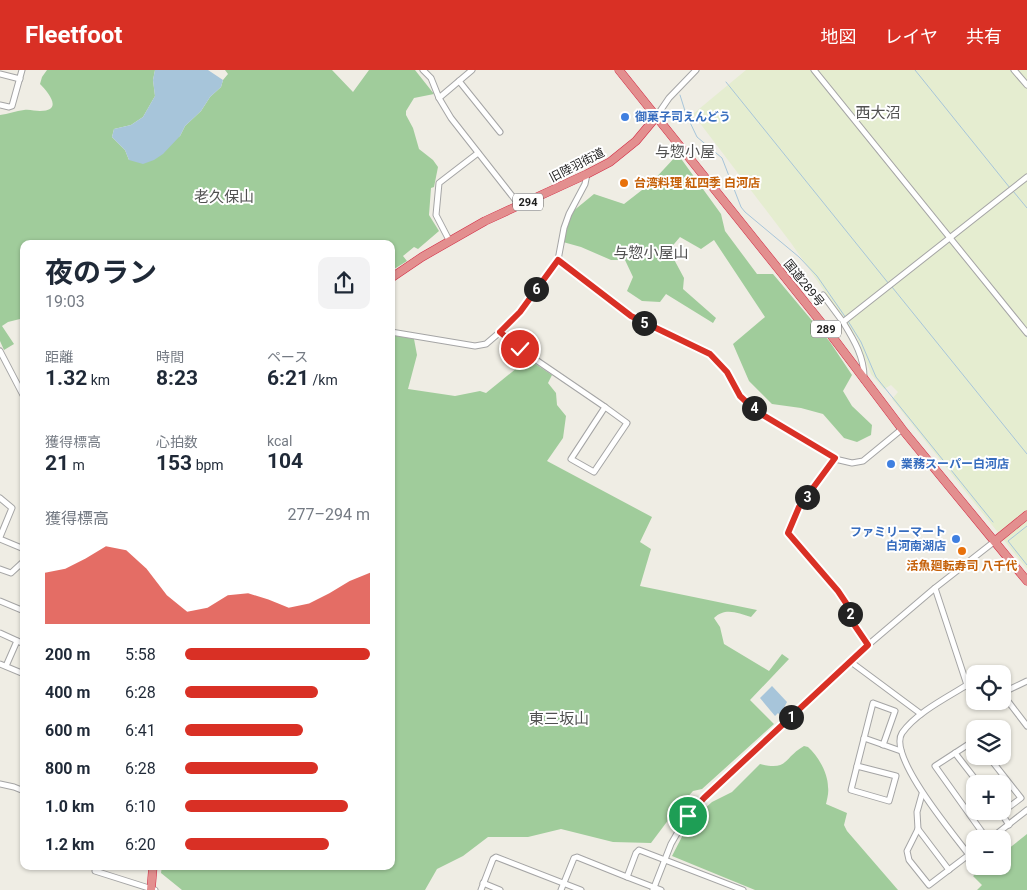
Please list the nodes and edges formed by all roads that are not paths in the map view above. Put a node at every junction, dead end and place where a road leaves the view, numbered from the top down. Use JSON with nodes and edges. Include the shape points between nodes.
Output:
{"nodes":[{"id":1,"x":22,"y":70,"type":"edge"},
{"id":2,"x":423,"y":70,"type":"edge"},
{"id":3,"x":472,"y":70,"type":"edge"},
{"id":4,"x":619,"y":70,"type":"edge"},
{"id":5,"x":696,"y":70,"type":"edge"},
{"id":6,"x":814,"y":70,"type":"edge"},
{"id":7,"x":1014,"y":70,"type":"edge"},
{"id":8,"x":0,"y":74,"type":"edge"},
{"id":9,"x":20,"y":79,"type":"junction"},
{"id":10,"x":459,"y":81,"type":"junction"},
{"id":11,"x":1027,"y":85,"type":"edge"},
{"id":12,"x":439,"y":98,"type":"junction"},
{"id":13,"x":0,"y":105,"type":"edge"},
{"id":14,"x":656,"y":117,"type":"junction"},
{"id":15,"x":500,"y":132,"type":"dead end"},
{"id":16,"x":478,"y":153,"type":"junction"},
{"id":17,"x":588,"y":174,"type":"junction"},
{"id":18,"x":1027,"y":177,"type":"edge"},
{"id":19,"x":520,"y":206,"type":"junction"},
{"id":20,"x":948,"y":238,"type":"junction"},
{"id":21,"x":449,"y":240,"type":"junction"},
{"id":22,"x":558,"y":260,"type":"junction"},
{"id":23,"x":395,"y":275,"type":"edge"},
{"id":24,"x":824,"y":295,"type":"dead end"},
{"id":25,"x":843,"y":322,"type":"junction"},
{"id":26,"x":500,"y":332,"type":"junction"},
{"id":27,"x":395,"y":333,"type":"edge"},
{"id":28,"x":1027,"y":333,"type":"edge"},
{"id":29,"x":0,"y":351,"type":"edge"},
{"id":30,"x":864,"y":380,"type":"junction"},
{"id":31,"x":20,"y":390,"type":"edge"},
{"id":32,"x":605,"y":407,"type":"junction"},
{"id":33,"x":902,"y":429,"type":"junction"},
{"id":34,"x":835,"y":458,"type":"junction"},
{"id":35,"x":0,"y":498,"type":"edge"},
{"id":36,"x":1027,"y":515,"type":"edge"},
{"id":37,"x":0,"y":538,"type":"edge"},
{"id":38,"x":995,"y":541,"type":"junction"},
{"id":39,"x":20,"y":548,"type":"edge"},
{"id":40,"x":20,"y":566,"type":"edge"},
{"id":41,"x":0,"y":569,"type":"edge"},
{"id":42,"x":1027,"y":581,"type":"edge"},
{"id":43,"x":935,"y":588,"type":"junction"},
{"id":44,"x":0,"y":602,"type":"edge"},
{"id":45,"x":20,"y":610,"type":"edge"},
{"id":46,"x":0,"y":633,"type":"edge"},
{"id":47,"x":16,"y":640,"type":"junction"},
{"id":48,"x":20,"y":642,"type":"edge"},
{"id":49,"x":868,"y":645,"type":"junction"},
{"id":50,"x":851,"y":662,"type":"junction"},
{"id":51,"x":3,"y":665,"type":"edge"},
{"id":52,"x":20,"y":672,"type":"edge"},
{"id":53,"x":1027,"y":681,"type":"edge"},
{"id":54,"x":966,"y":682,"type":"edge"},
{"id":55,"x":966,"y":686,"type":"edge"},
{"id":56,"x":1011,"y":688,"type":"edge"},
{"id":57,"x":1011,"y":705,"type":"edge"},
{"id":58,"x":921,"y":714,"type":"junction"},
{"id":59,"x":1026,"y":723,"type":"edge"},
{"id":60,"x":864,"y":738,"type":"junction"},
{"id":61,"x":883,"y":744,"type":"junction"},
{"id":62,"x":966,"y":746,"type":"edge"},
{"id":63,"x":901,"y":750,"type":"junction"},
{"id":64,"x":955,"y":753,"type":"junction"},
{"id":65,"x":995,"y":765,"type":"edge"},
{"id":66,"x":857,"y":766,"type":"junction"},
{"id":67,"x":972,"y":775,"type":"edge"},
{"id":68,"x":1003,"y":775,"type":"edge"},
{"id":69,"x":0,"y":784,"type":"edge"},
{"id":70,"x":1011,"y":785,"type":"edge"},
{"id":71,"x":20,"y":789,"type":"edge"},
{"id":72,"x":922,"y":794,"type":"junction"},
{"id":73,"x":1011,"y":805,"type":"edge"},
{"id":74,"x":1027,"y":810,"type":"edge"},
{"id":75,"x":1006,"y":820,"type":"edge"},
{"id":76,"x":1009,"y":825,"type":"junction"},
{"id":77,"x":918,"y":828,"type":"junction"},
{"id":78,"x":982,"y":830,"type":"edge"},
{"id":79,"x":1002,"y":830,"type":"edge"},
{"id":80,"x":966,"y":851,"type":"edge"},
{"id":81,"x":966,"y":857,"type":"edge"},
{"id":82,"x":665,"y":859,"type":"junction"},
{"id":83,"x":95,"y":870,"type":"edge"},
{"id":84,"x":153,"y":870,"type":"edge"},
{"id":85,"x":949,"y":870,"type":"junction"},
{"id":86,"x":627,"y":877,"type":"junction"},
{"id":87,"x":564,"y":883,"type":"junction"},
{"id":88,"x":483,"y":884,"type":"junction"},
{"id":89,"x":654,"y":889,"type":"edge"},
{"id":90,"x":153,"y":890,"type":"edge"},
{"id":91,"x":481,"y":890,"type":"edge"},
{"id":92,"x":500,"y":890,"type":"edge"},
{"id":93,"x":561,"y":890,"type":"edge"},
{"id":94,"x":581,"y":890,"type":"edge"},
{"id":95,"x":661,"y":890,"type":"edge"},
{"id":96,"x":743,"y":890,"type":"edge"}],
"edges":[{"from":1,"to":9,"type":"street"},
{"from":2,"to":12,"type":"street"},
{"from":3,"to":10,"type":"street"},
{"from":4,"to":14,"type":"highway","name":"国道289号","number":"289"},
{"from":5,"to":14,"type":"street","name":"旧陸羽街道"},
{"from":6,"to":20,"type":"street"},
{"from":7,"to":11,"type":"street"},
{"from":8,"to":9,"type":"street"},
{"from":9,"to":13,"type":"street","via":[[12,106]]},
{"from":10,"to":12,"type":"street"},
{"from":10,"to":15,"type":"street"},
{"from":12,"to":16,"type":"street"},
{"from":14,"to":17,"type":"highway","name":"旧陸羽街道","number":"294","via":[[623,152]]},
{"from":14,"to":30,"type":"highway","name":"国道289号","number":"289"},
{"from":16,"to":19,"type":"street"},
{"from":16,"to":21,"type":"street","via":[[439,183],[436,215]]},
{"from":17,"to":19,"type":"highway","name":"旧陸羽街道","number":"294"},
{"from":17,"to":22,"type":"street","via":[[564,228]]},
{"from":18,"to":20,"type":"street"},
{"from":19,"to":21,"type":"highway","name":"旧陸羽街道","number":"294"},
{"from":20,"to":25,"type":"street"},
{"from":20,"to":28,"type":"street"},
{"from":21,"to":23,"type":"highway","name":"旧陸羽街道","number":"294"},
{"from":22,"to":26,"type":"street","via":[[520,312]]},
{"from":22,"to":34,"type":"street","via":[[631,316],[710,354],[727,372],[740,396],[756,411]]},
{"from":24,"to":25,"type":"street"},
{"from":25,"to":30,"type":"street","via":[[861,356]]},
{"from":26,"to":27,"type":"street","via":[[486,344],[475,346]]},
{"from":26,"to":32,"type":"street"},
{"from":29,"to":31,"type":"street"},
{"from":30,"to":33,"type":"highway","name":"国道289号","number":"289"},
{"from":32,"to":32,"type":"street","via":[[627,422],[594,472],[571,459]]},
{"from":33,"to":34,"type":"street","via":[[862,461],[852,463]]},
{"from":33,"to":38,"type":"highway","name":"国道289号","number":"289"},
{"from":34,"to":49,"type":"street","via":[[799,507],[788,533],[838,591]]},
{"from":35,"to":37,"type":"street","via":[[12,508]]},
{"from":36,"to":38,"type":"highway"},
{"from":37,"to":39,"type":"street"},
{"from":38,"to":42,"type":"highway","name":"国道289号","number":"289"},
{"from":38,"to":43,"type":"street"},
{"from":40,"to":41,"type":"street","via":[[11,574]]},
{"from":43,"to":49,"type":"street"},
{"from":43,"to":54,"type":"street"},
{"from":44,"to":45,"type":"street"},
{"from":46,"to":47,"type":"street"},
{"from":47,"to":48,"type":"street"},
{"from":47,"to":51,"type":"street"},
{"from":49,"to":50,"type":"street"},
{"from":50,"to":58,"type":"street"},
{"from":50,"to":82,"type":"street","via":[[704,798],[678,830]]},
{"from":51,"to":52,"type":"street"},
{"from":53,"to":56,"type":"street"},
{"from":55,"to":58,"type":"street"},
{"from":57,"to":59,"type":"street"},
{"from":58,"to":63,"type":"street","via":[[903,732]]},
{"from":60,"to":61,"type":"street"},
{"from":60,"to":61,"type":"street","via":[[873,703],[895,711]]},
{"from":60,"to":66,"type":"street"},
{"from":61,"to":63,"type":"street"},
{"from":62,"to":64,"type":"street"},
{"from":63,"to":72,"type":"street"},
{"from":64,"to":67,"type":"street"},
{"from":64,"to":78,"type":"street","via":[[935,766]]},
{"from":65,"to":68,"type":"street"},
{"from":66,"to":66,"type":"street","via":[[851,790],[889,801],[896,776]]},
{"from":69,"to":71,"type":"street"},
{"from":70,"to":73,"type":"street","via":[[1021,798]]},
{"from":72,"to":77,"type":"street","via":[[917,812]]},
{"from":72,"to":80,"type":"street"},
{"from":74,"to":76,"type":"street"},
{"from":75,"to":76,"type":"street"},
{"from":76,"to":79,"type":"street"},
{"from":77,"to":85,"type":"street"},
{"from":77,"to":85,"type":"street","via":[[908,851],[909,860],[929,885]]},
{"from":81,"to":85,"type":"street"},
{"from":82,"to":86,"type":"street","via":[[639,850]]},
{"from":82,"to":89,"type":"street"},
{"from":82,"to":96,"type":"street"},
{"from":83,"to":90,"type":"street"},
{"from":84,"to":90,"type":"highway"},
{"from":86,"to":87,"type":"street","via":[[577,857]]},
{"from":86,"to":89,"type":"street"},
{"from":87,"to":88,"type":"street","via":[[496,857]]},
{"from":87,"to":93,"type":"street"},
{"from":87,"to":94,"type":"street"},
{"from":88,"to":91,"type":"street"},
{"from":88,"to":92,"type":"street"},
{"from":89,"to":95,"type":"street"}]}
